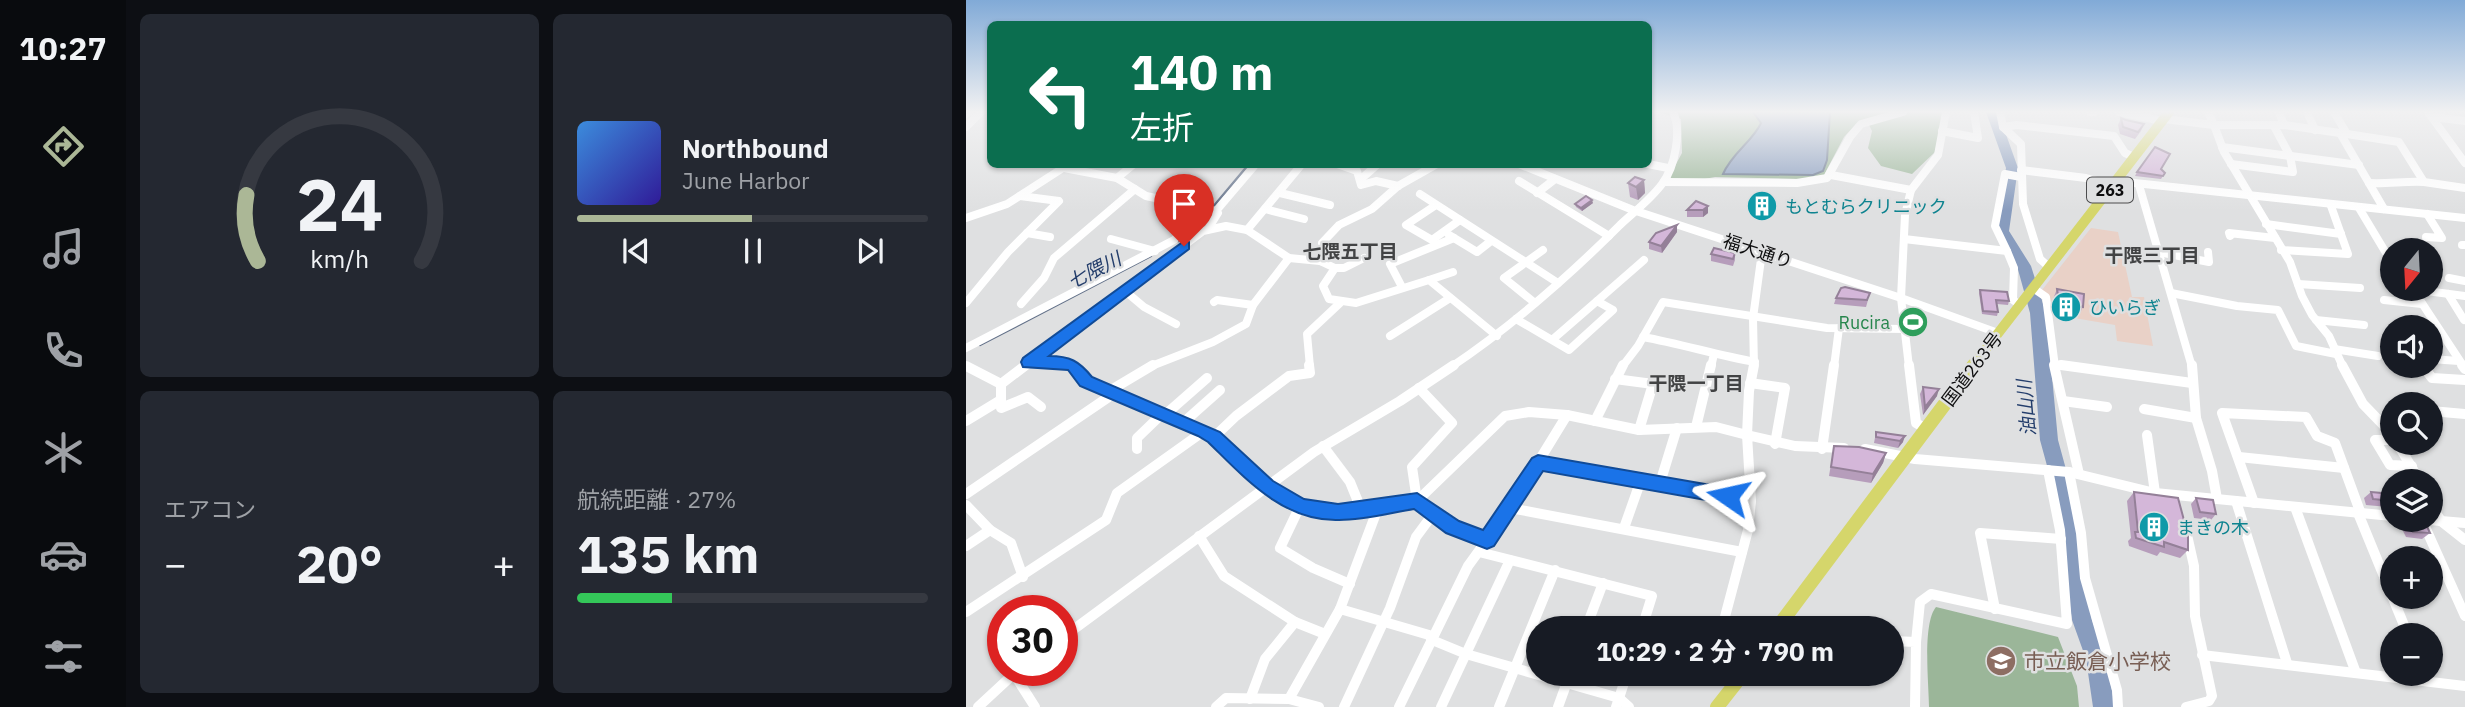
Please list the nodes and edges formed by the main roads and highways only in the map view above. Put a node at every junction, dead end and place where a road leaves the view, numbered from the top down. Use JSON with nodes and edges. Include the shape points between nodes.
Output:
{"nodes":[{"id":1,"x":2143,"y":145,"type":"edge"},
{"id":2,"x":1905,"y":457,"type":"joint"},
{"id":3,"x":1786,"y":616,"type":"edge"},
{"id":4,"x":1726,"y":686,"type":"edge"},
{"id":5,"x":1717,"y":707,"type":"edge"}],
"edges":[{"from":1,"to":2,"type":"highway","name":"国道263号","number":"263"},
{"from":2,"to":3,"type":"highway","name":"国道263号","number":"263"},
{"from":4,"to":5,"type":"highway"}]}
